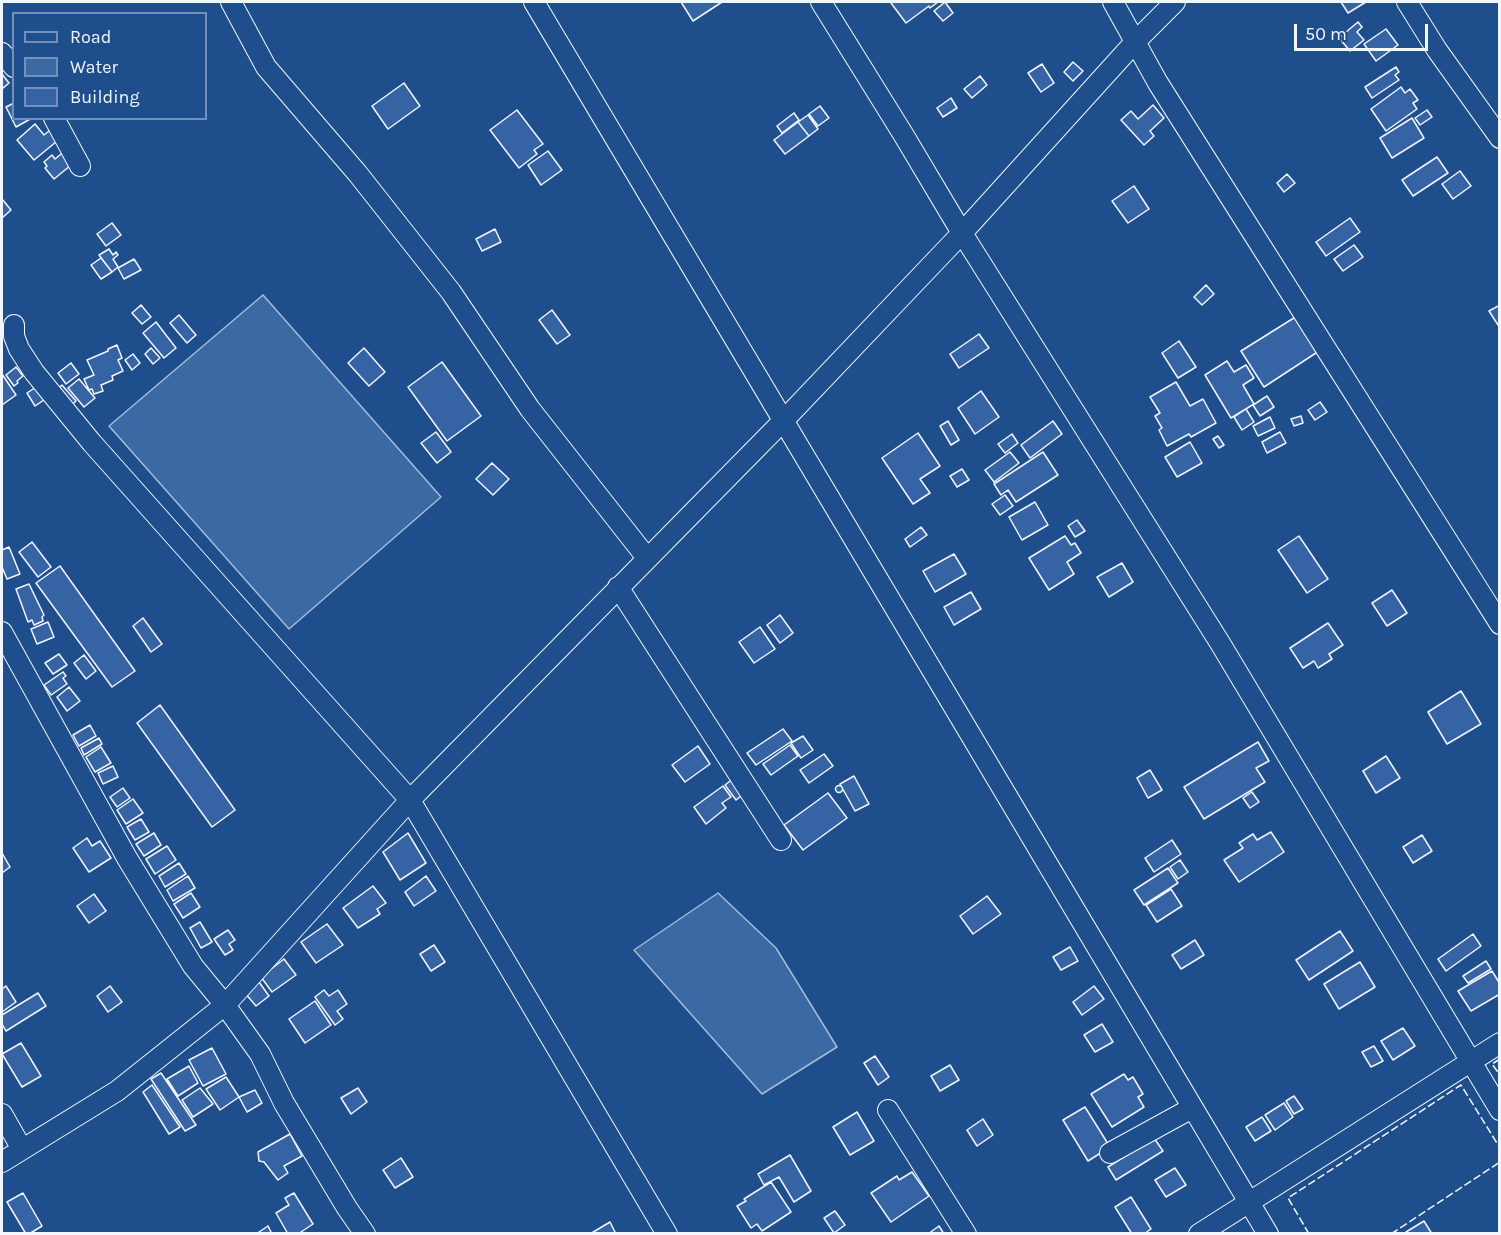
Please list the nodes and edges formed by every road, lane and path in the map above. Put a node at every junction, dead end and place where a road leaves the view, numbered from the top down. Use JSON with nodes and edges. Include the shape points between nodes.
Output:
{"nodes":[{"id":1,"x":231,"y":2,"type":"edge"},
{"id":2,"x":534,"y":2,"type":"edge"},
{"id":3,"x":821,"y":2,"type":"edge"},
{"id":4,"x":1113,"y":2,"type":"edge"},
{"id":5,"x":1175,"y":2,"type":"edge"},
{"id":6,"x":1407,"y":2,"type":"edge"},
{"id":7,"x":1135,"y":42,"type":"junction"},
{"id":8,"x":2,"y":53,"type":"edge"},
{"id":9,"x":12,"y":65,"type":"edge"},
{"id":10,"x":55,"y":120,"type":"edge"},
{"id":11,"x":1500,"y":138,"type":"edge"},
{"id":12,"x":81,"y":166,"type":"dead end"},
{"id":13,"x":962,"y":233,"type":"junction"},
{"id":14,"x":14,"y":325,"type":"dead end"},
{"id":15,"x":785,"y":419,"type":"junction"},
{"id":16,"x":646,"y":558,"type":"junction"},
{"id":17,"x":618,"y":587,"type":"junction"},
{"id":18,"x":1500,"y":624,"type":"edge"},
{"id":19,"x":2,"y":632,"type":"edge"},
{"id":20,"x":400,"y":790,"type":"junction"},
{"id":21,"x":781,"y":840,"type":"dead end"},
{"id":22,"x":225,"y":1005,"type":"junction"},
{"id":23,"x":1500,"y":1043,"type":"edge"},
{"id":24,"x":1469,"y":1061,"type":"junction"},
{"id":25,"x":1192,"y":1108,"type":"junction"},
{"id":26,"x":888,"y":1110,"type":"dead end"},
{"id":27,"x":1500,"y":1110,"type":"edge"},
{"id":28,"x":2,"y":1114,"type":"edge"},
{"id":29,"x":22,"y":1149,"type":"junction"},
{"id":30,"x":1110,"y":1153,"type":"dead end"},
{"id":31,"x":2,"y":1162,"type":"edge"},
{"id":32,"x":1249,"y":1203,"type":"junction"},
{"id":33,"x":365,"y":1233,"type":"edge"},
{"id":34,"x":667,"y":1233,"type":"edge"},
{"id":35,"x":966,"y":1233,"type":"edge"},
{"id":36,"x":1199,"y":1233,"type":"edge"},
{"id":37,"x":1268,"y":1233,"type":"edge"}],
"edges":[{"from":1,"to":16,"type":"street","via":[[266,67],[358,174],[451,292],[530,409]]},
{"from":2,"to":15,"type":"street"},
{"from":3,"to":13,"type":"street"},
{"from":4,"to":7,"type":"street"},
{"from":5,"to":7,"type":"street"},
{"from":6,"to":11,"type":"street"},
{"from":7,"to":13,"type":"street"},
{"from":7,"to":18,"type":"street"},
{"from":8,"to":9,"type":"street"},
{"from":10,"to":12,"type":"street"},
{"from":13,"to":15,"type":"street"},
{"from":13,"to":24,"type":"street","via":[[1220,643]]},
{"from":14,"to":20,"type":"street","via":[[19,349],[34,372],[92,443]]},
{"from":15,"to":16,"type":"street"},
{"from":15,"to":25,"type":"street"},
{"from":16,"to":17,"type":"street"},
{"from":17,"to":20,"type":"street"},
{"from":17,"to":21,"type":"street"},
{"from":19,"to":22,"type":"street","via":[[127,858],[193,966]]},
{"from":20,"to":22,"type":"street"},
{"from":20,"to":34,"type":"street"},
{"from":22,"to":29,"type":"street","via":[[117,1091]]},
{"from":22,"to":33,"type":"street","via":[[260,1054],[284,1103]]},
{"from":23,"to":24,"type":"street"},
{"from":24,"to":27,"type":"street"},
{"from":24,"to":32,"type":"street"},
{"from":25,"to":30,"type":"street"},
{"from":25,"to":32,"type":"street"},
{"from":26,"to":35,"type":"street"},
{"from":28,"to":29,"type":"street"},
{"from":29,"to":31,"type":"street"},
{"from":32,"to":36,"type":"street"},
{"from":32,"to":37,"type":"street"}]}
